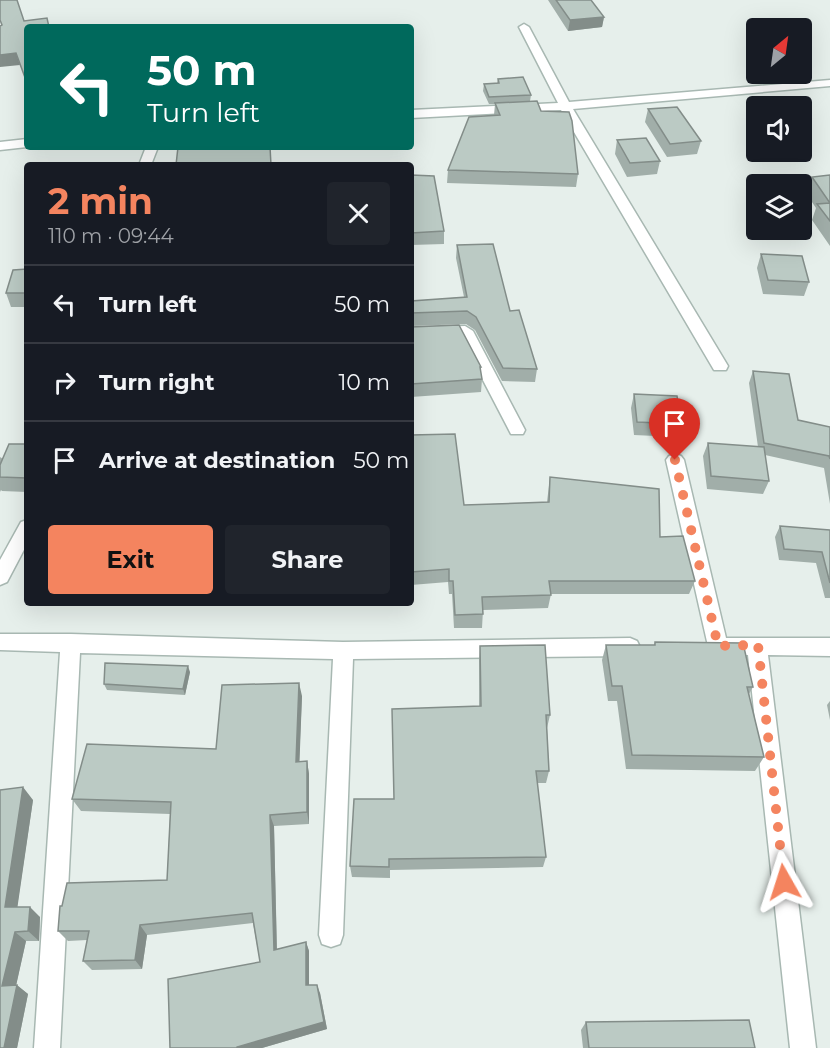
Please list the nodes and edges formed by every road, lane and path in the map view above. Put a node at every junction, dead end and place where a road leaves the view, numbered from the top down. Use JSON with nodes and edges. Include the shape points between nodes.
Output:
{"nodes":[{"id":1,"x":524,"y":27,"type":"dead end"},
{"id":2,"x":830,"y":83,"type":"edge"},
{"id":3,"x":565,"y":106,"type":"junction"},
{"id":4,"x":414,"y":114,"type":"edge"},
{"id":5,"x":24,"y":143,"type":"edge"},
{"id":6,"x":0,"y":146,"type":"edge"},
{"id":7,"x":414,"y":333,"type":"edge"},
{"id":8,"x":720,"y":366,"type":"dead end"},
{"id":9,"x":517,"y":430,"type":"dead end"},
{"id":10,"x":675,"y":460,"type":"dead end"},
{"id":11,"x":24,"y":533,"type":"edge"},
{"id":12,"x":0,"y":577,"type":"edge"},
{"id":13,"x":0,"y":642,"type":"edge"},
{"id":14,"x":70,"y":642,"type":"junction"},
{"id":15,"x":758,"y":645,"type":"junction"},
{"id":16,"x":695,"y":646,"type":"edge"},
{"id":17,"x":718,"y":646,"type":"junction"},
{"id":18,"x":648,"y":647,"type":"edge"},
{"id":19,"x":830,"y":647,"type":"edge"},
{"id":20,"x":343,"y":651,"type":"junction"},
{"id":21,"x":331,"y":934,"type":"dead end"},
{"id":22,"x":47,"y":1048,"type":"edge"},
{"id":23,"x":803,"y":1048,"type":"edge"}],
"edges":[{"from":1,"to":3,"type":"street"},
{"from":2,"to":3,"type":"street"},
{"from":3,"to":4,"type":"street"},
{"from":3,"to":8,"type":"street"},
{"from":5,"to":6,"type":"street"},
{"from":7,"to":9,"type":"street","via":[[465,331]]},
{"from":10,"to":17,"type":"street"},
{"from":11,"to":12,"type":"street"},
{"from":13,"to":14,"type":"street"},
{"from":14,"to":20,"type":"street"},
{"from":14,"to":22,"type":"street"},
{"from":15,"to":17,"type":"street"},
{"from":15,"to":19,"type":"street"},
{"from":15,"to":23,"type":"street"},
{"from":16,"to":17,"type":"street"},
{"from":18,"to":20,"type":"street"},
{"from":20,"to":21,"type":"street"}]}
